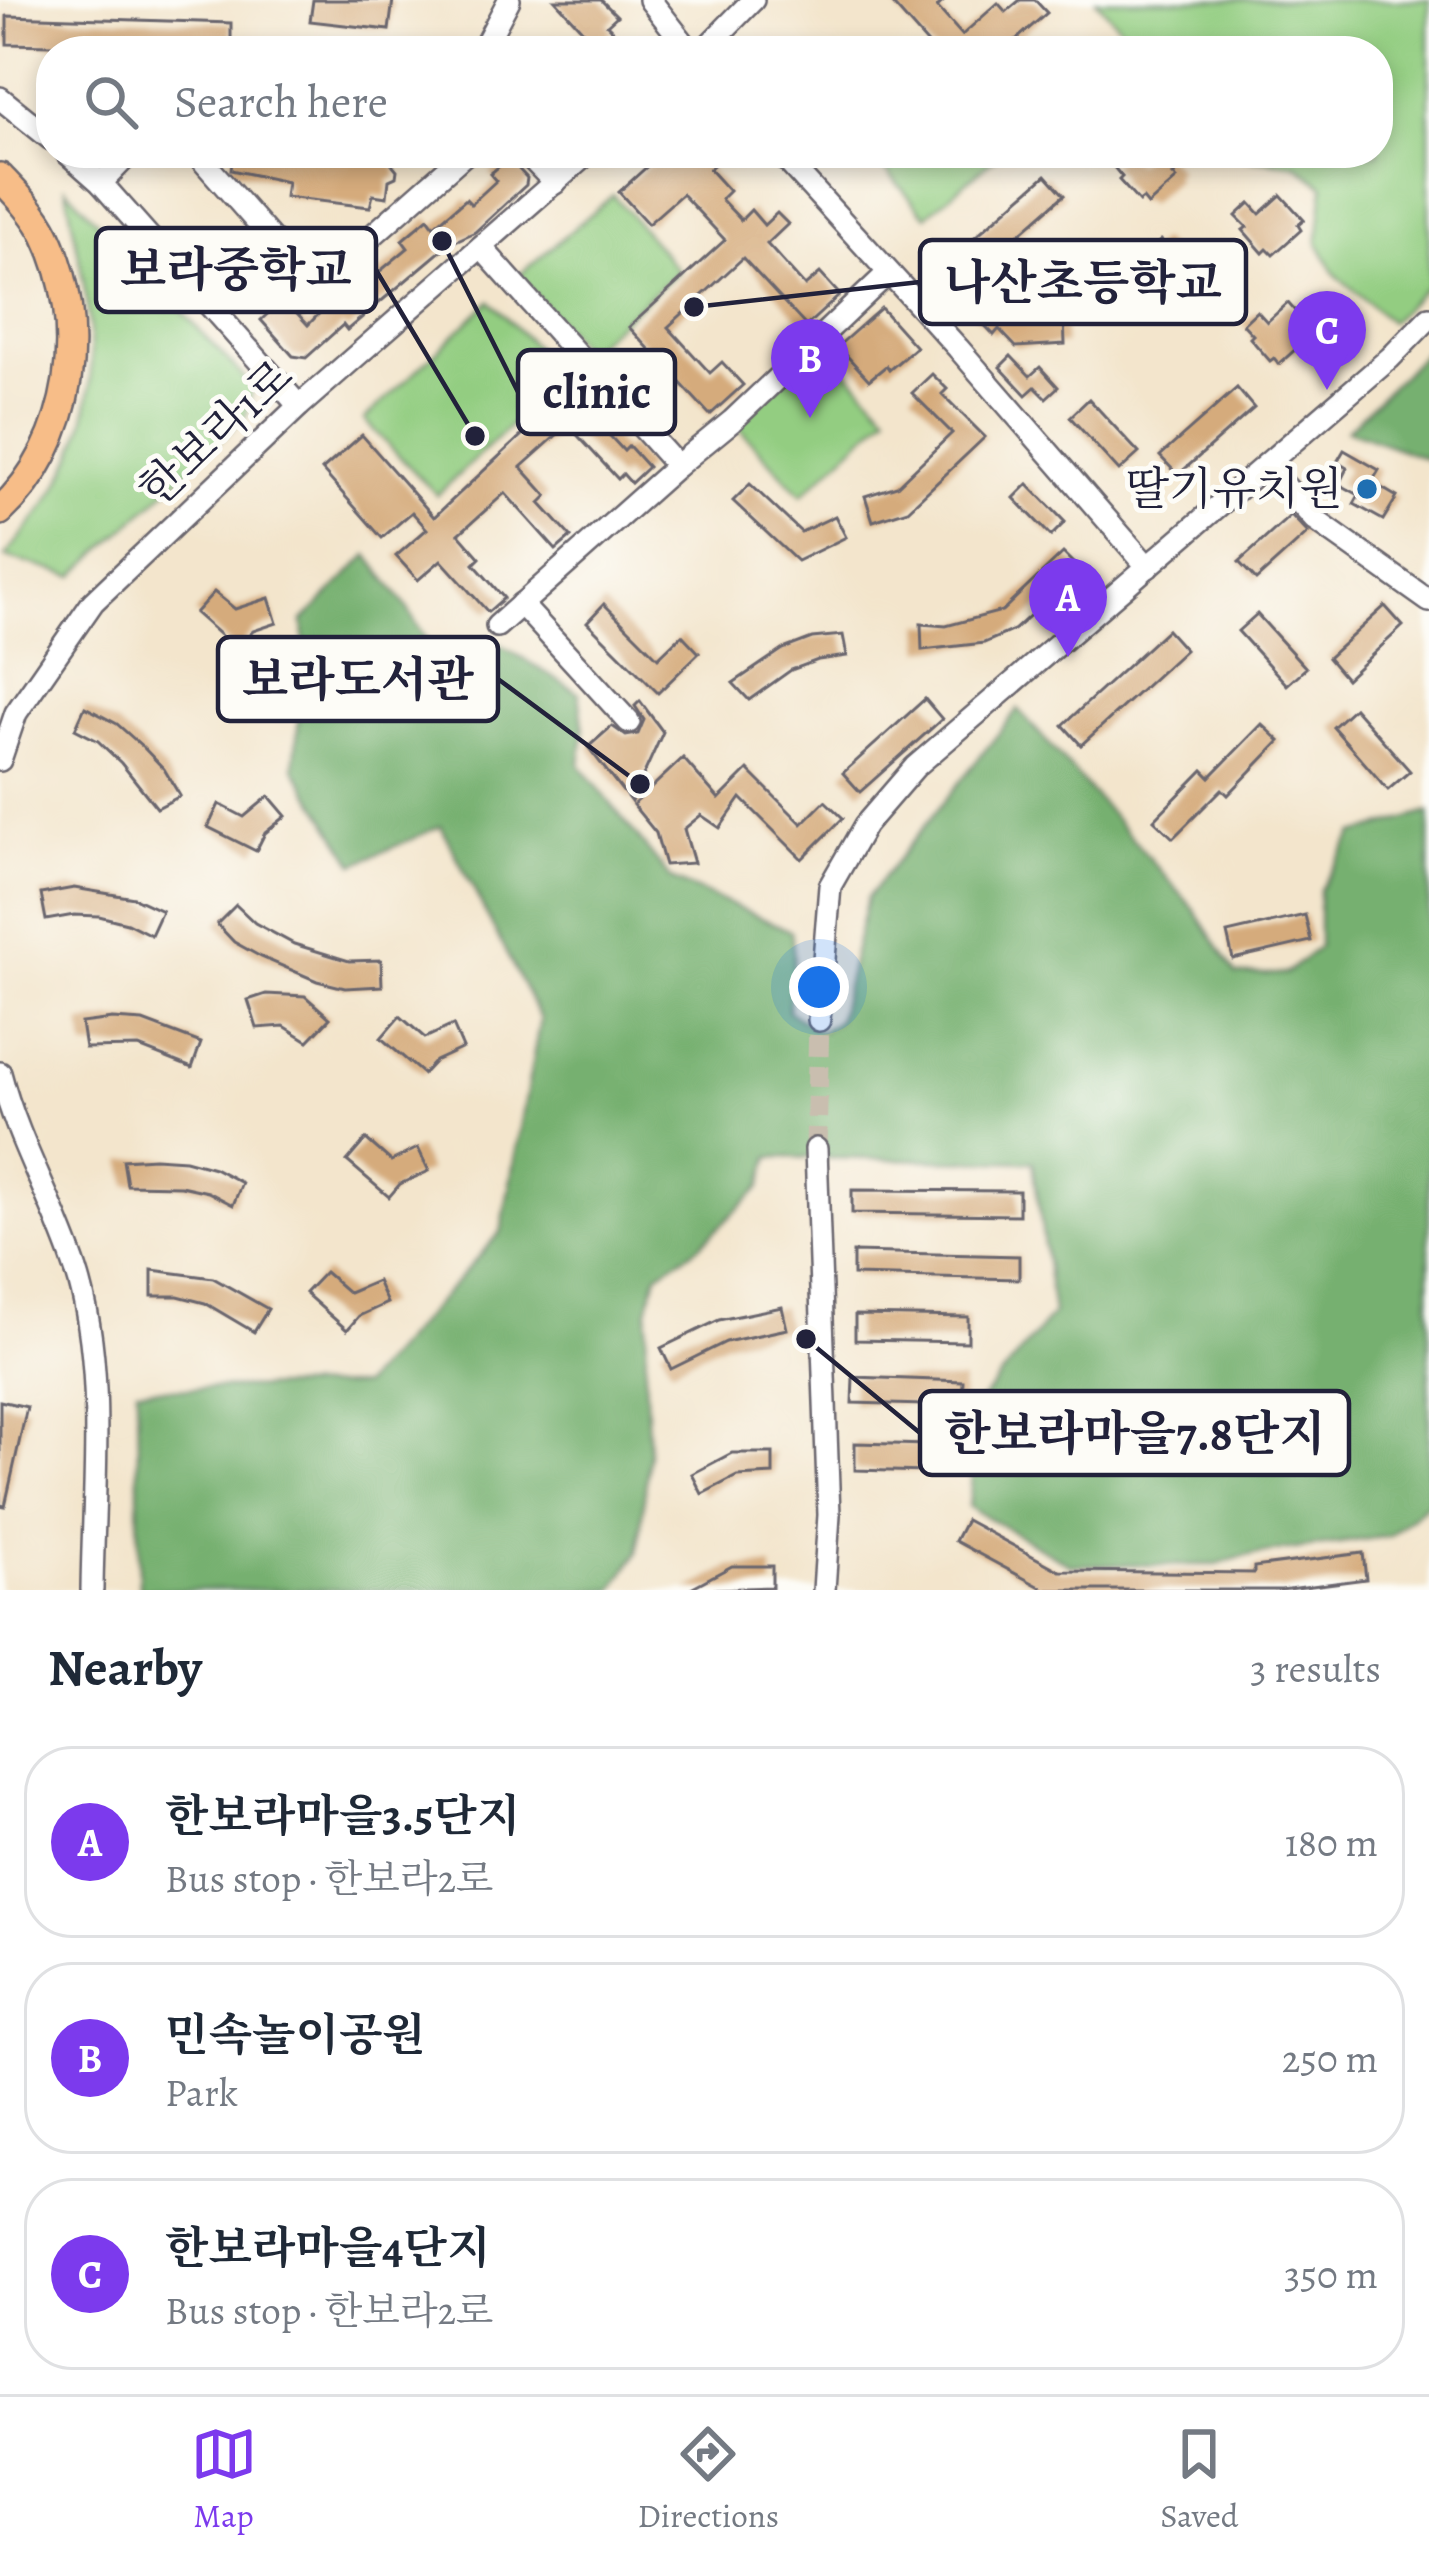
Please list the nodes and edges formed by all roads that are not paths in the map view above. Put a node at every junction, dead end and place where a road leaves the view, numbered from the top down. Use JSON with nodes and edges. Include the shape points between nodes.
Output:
{"nodes":[{"id":1,"x":509,"y":0,"type":"edge"},
{"id":2,"x":650,"y":0,"type":"edge"},
{"id":3,"x":753,"y":0,"type":"edge"},
{"id":4,"x":490,"y":36,"type":"edge"},
{"id":5,"x":678,"y":36,"type":"edge"},
{"id":6,"x":718,"y":36,"type":"edge"},
{"id":7,"x":0,"y":98,"type":"edge"},
{"id":8,"x":36,"y":127,"type":"edge"},
{"id":9,"x":84,"y":168,"type":"edge"},
{"id":10,"x":116,"y":168,"type":"edge"},
{"id":11,"x":209,"y":168,"type":"edge"},
{"id":12,"x":449,"y":168,"type":"edge"},
{"id":13,"x":540,"y":168,"type":"edge"},
{"id":14,"x":572,"y":168,"type":"edge"},
{"id":15,"x":793,"y":168,"type":"edge"},
{"id":16,"x":0,"y":177,"type":"edge"},
{"id":17,"x":101,"y":183,"type":"junction"},
{"id":18,"x":555,"y":183,"type":"junction"},
{"id":19,"x":482,"y":247,"type":"junction"},
{"id":20,"x":887,"y":274,"type":"junction"},
{"id":21,"x":1429,"y":318,"type":"edge"},
{"id":22,"x":299,"y":406,"type":"junction"},
{"id":23,"x":1266,"y":465,"type":"junction"},
{"id":24,"x":676,"y":466,"type":"junction"},
{"id":25,"x":0,"y":511,"type":"edge"},
{"id":26,"x":1148,"y":567,"type":"junction"},
{"id":27,"x":1429,"y":601,"type":"edge"},
{"id":28,"x":521,"y":604,"type":"junction"},
{"id":29,"x":497,"y":626,"type":"dead end"},
{"id":30,"x":629,"y":722,"type":"dead end"},
{"id":31,"x":0,"y":760,"type":"edge"},
{"id":32,"x":819,"y":1020,"type":"tunnel mouth"},
{"id":33,"x":0,"y":1073,"type":"edge"},
{"id":34,"x":816,"y":1149,"type":"tunnel mouth"},
{"id":35,"x":92,"y":1590,"type":"edge"},
{"id":36,"x":824,"y":1590,"type":"edge"}],
"edges":[{"from":1,"to":4,"type":"street"},
{"from":2,"to":5,"type":"street"},
{"from":3,"to":6,"type":"street"},
{"from":7,"to":8,"type":"street"},
{"from":9,"to":17,"type":"street"},
{"from":10,"to":17,"type":"street"},
{"from":11,"to":12,"type":"street","via":[[314,287]]},
{"from":13,"to":18,"type":"street"},
{"from":14,"to":18,"type":"street","name":"한보라1로"},
{"from":15,"to":20,"type":"street"},
{"from":16,"to":25,"type":"main road","via":[[44,231],[58,263],[69,359],[60,419]]},
{"from":17,"to":22,"type":"street"},
{"from":18,"to":19,"type":"street","name":"한보라1로"},
{"from":19,"to":22,"type":"street","name":"한보라1로"},
{"from":19,"to":24,"type":"street"},
{"from":20,"to":24,"type":"street"},
{"from":20,"to":26,"type":"street"},
{"from":21,"to":23,"type":"street"},
{"from":22,"to":31,"type":"street","name":"한보라1로","via":[[93,602],[16,713]]},
{"from":23,"to":26,"type":"street"},
{"from":23,"to":27,"type":"street","via":[[1315,520]]},
{"from":24,"to":28,"type":"street"},
{"from":26,"to":32,"type":"street","via":[[915,767],[866,825],[830,886]]},
{"from":28,"to":29,"type":"street"},
{"from":28,"to":30,"type":"street"},
{"from":33,"to":35,"type":"street","via":[[90,1327]]},
{"from":34,"to":36,"type":"street","via":[[829,1515]]}]}
